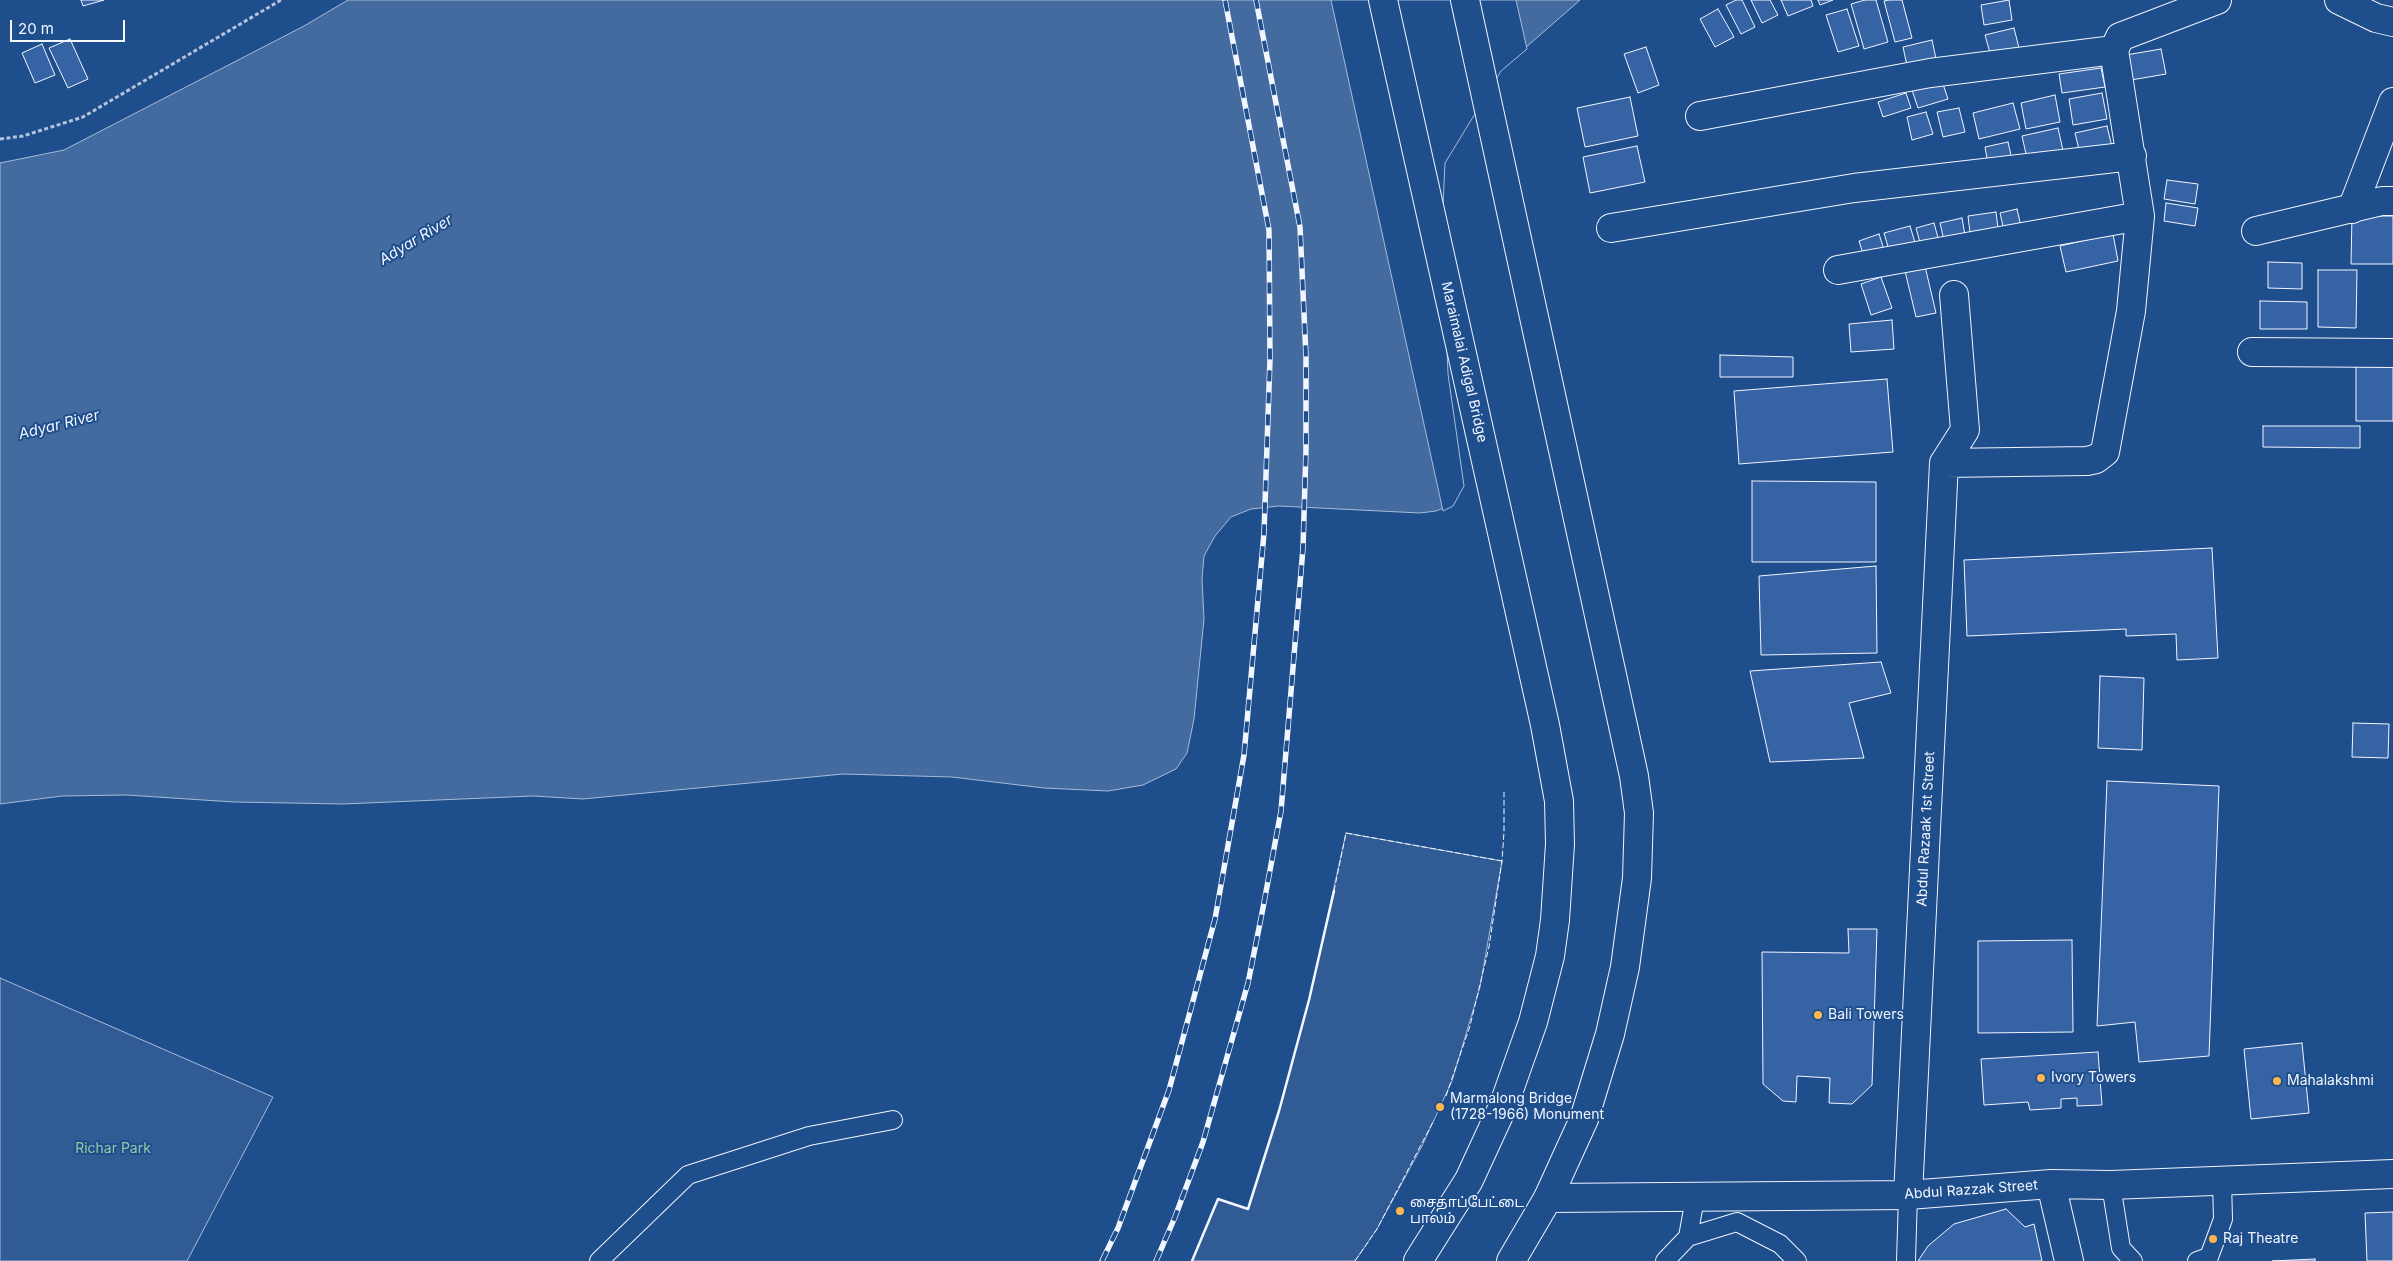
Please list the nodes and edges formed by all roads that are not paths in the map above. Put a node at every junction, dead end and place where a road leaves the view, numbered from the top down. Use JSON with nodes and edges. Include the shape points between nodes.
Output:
{"nodes":[{"id":1,"x":1383,"y":0,"type":"edge"},
{"id":2,"x":1465,"y":0,"type":"edge"},
{"id":3,"x":2217,"y":0,"type":"edge"},
{"id":4,"x":2339,"y":0,"type":"edge"},
{"id":5,"x":2393,"y":22,"type":"edge"},
{"id":6,"x":2114,"y":50,"type":"junction"},
{"id":7,"x":2393,"y":102,"type":"edge"},
{"id":8,"x":1700,"y":116,"type":"dead end"},
{"id":9,"x":2132,"y":156,"type":"junction"},
{"id":10,"x":2393,"y":201,"type":"edge"},
{"id":11,"x":2352,"y":208,"type":"junction"},
{"id":12,"x":2140,"y":216,"type":"junction"},
{"id":13,"x":1611,"y":228,"type":"dead end"},
{"id":14,"x":2256,"y":232,"type":"dead end"},
{"id":15,"x":1838,"y":270,"type":"dead end"},
{"id":16,"x":1954,"y":295,"type":"dead end"},
{"id":17,"x":2252,"y":352,"type":"dead end"},
{"id":18,"x":2393,"y":353,"type":"edge"},
{"id":19,"x":1944,"y":463,"type":"junction"},
{"id":20,"x":893,"y":1120,"type":"dead end"},
{"id":21,"x":2393,"y":1174,"type":"edge"},
{"id":22,"x":2222,"y":1181,"type":"junction"},
{"id":23,"x":2051,"y":1184,"type":"junction"},
{"id":24,"x":2111,"y":1185,"type":"junction"},
{"id":25,"x":1908,"y":1195,"type":"junction"},
{"id":26,"x":1548,"y":1198,"type":"junction"},
{"id":27,"x":1696,"y":1198,"type":"junction"},
{"id":28,"x":1688,"y":1237,"type":"junction"},
{"id":29,"x":599,"y":1261,"type":"edge"},
{"id":30,"x":1418,"y":1261,"type":"edge"},
{"id":31,"x":1511,"y":1261,"type":"edge"},
{"id":32,"x":1665,"y":1261,"type":"edge"},
{"id":33,"x":1798,"y":1261,"type":"edge"},
{"id":34,"x":1906,"y":1261,"type":"edge"},
{"id":35,"x":2069,"y":1261,"type":"edge"},
{"id":36,"x":2133,"y":1261,"type":"edge"},
{"id":37,"x":2198,"y":1261,"type":"edge"}],
"edges":[{"from":1,"to":30,"type":"street","name":"Maraimalai Adigal Bridge","via":[[1555,771],[1560,818],[1558,892],[1550,956],[1533,1022],[1504,1104],[1469,1180]]},
{"from":2,"to":26,"type":"street","via":[[1634,776],[1639,813],[1637,878],[1625,967],[1610,1034],[1584,1119]]},
{"from":3,"to":6,"type":"street","via":[[2120,37]]},
{"from":4,"to":5,"type":"street","via":[[2376,18]]},
{"from":6,"to":8,"type":"street","via":[[1930,73]]},
{"from":6,"to":9,"type":"street"},
{"from":7,"to":11,"type":"street"},
{"from":9,"to":12,"type":"street"},
{"from":9,"to":13,"type":"street","via":[[1854,188]]},
{"from":10,"to":11,"type":"street"},
{"from":11,"to":14,"type":"street"},
{"from":12,"to":15,"type":"street"},
{"from":12,"to":19,"type":"street","via":[[2131,310],[2104,452],[2087,461]]},
{"from":16,"to":19,"type":"street","via":[[1965,430]]},
{"from":17,"to":18,"type":"street"},
{"from":19,"to":25,"type":"street","name":"Abdul Razaak 1st Street"},
{"from":20,"to":29,"type":"lane","via":[[809,1136],[688,1175]]},
{"from":21,"to":22,"type":"street","name":"Abdul Razzak Street"},
{"from":22,"to":24,"type":"street","name":"Abdul Razzak Street"},
{"from":22,"to":37,"type":"lane","via":[[2223,1219],[2208,1257]]},
{"from":23,"to":24,"type":"street","name":"Abdul Razzak Street"},
{"from":23,"to":25,"type":"street","name":"Abdul Razzak Street"},
{"from":23,"to":35,"type":"street"},
{"from":24,"to":36,"type":"lane","via":[[2121,1248]]},
{"from":25,"to":27,"type":"street","name":"Abdul Razzak Street"},
{"from":25,"to":34,"type":"lane"},
{"from":26,"to":27,"type":"street","name":"Abdul Razzak Street"},
{"from":26,"to":31,"type":"street"},
{"from":27,"to":28,"type":"lane"},
{"from":28,"to":32,"type":"lane"},
{"from":28,"to":33,"type":"lane","via":[[1737,1222],[1780,1244]]}]}
